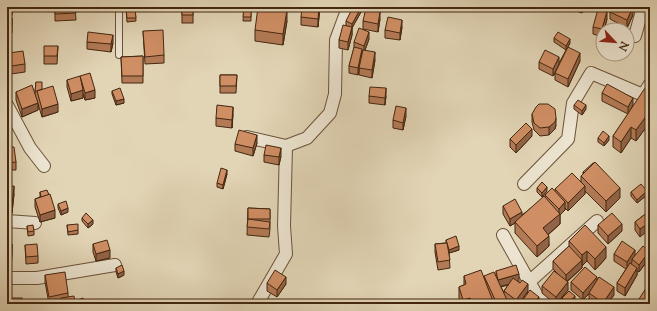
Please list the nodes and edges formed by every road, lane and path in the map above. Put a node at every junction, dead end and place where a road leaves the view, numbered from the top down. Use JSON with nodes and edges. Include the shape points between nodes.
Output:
{"nodes":[{"id":1,"x":119,"y":7,"type":"edge"},
{"id":2,"x":350,"y":7,"type":"edge"},
{"id":3,"x":643,"y":7,"type":"edge"},
{"id":4,"x":635,"y":36,"type":"dead end"},
{"id":5,"x":119,"y":55,"type":"dead end"},
{"id":6,"x":650,"y":84,"type":"edge"},
{"id":7,"x":7,"y":104,"type":"edge"},
{"id":8,"x":247,"y":137,"type":"edge"},
{"id":9,"x":286,"y":146,"type":"junction"},
{"id":10,"x":44,"y":166,"type":"dead end"},
{"id":11,"x":524,"y":184,"type":"dead end"},
{"id":12,"x":7,"y":221,"type":"edge"},
{"id":13,"x":597,"y":221,"type":"dead end"},
{"id":14,"x":36,"y":223,"type":"dead end"},
{"id":15,"x":502,"y":235,"type":"dead end"},
{"id":16,"x":115,"y":265,"type":"dead end"},
{"id":17,"x":7,"y":278,"type":"edge"},
{"id":18,"x":529,"y":282,"type":"junction"},
{"id":19,"x":256,"y":304,"type":"edge"},
{"id":20,"x":546,"y":304,"type":"edge"}],
"edges":[{"from":1,"to":5,"type":"lane"},
{"from":2,"to":9,"type":"street","via":[[336,40],[335,94],[330,113],[307,138]]},
{"from":3,"to":4,"type":"street"},
{"from":6,"to":11,"type":"street","via":[[643,95],[591,73],[573,102],[568,139]]},
{"from":7,"to":10,"type":"street","via":[[30,148]]},
{"from":8,"to":9,"type":"street"},
{"from":9,"to":19,"type":"street","via":[[286,254]]},
{"from":12,"to":14,"type":"street"},
{"from":13,"to":18,"type":"street"},
{"from":15,"to":18,"type":"street"},
{"from":16,"to":17,"type":"street","via":[[37,278]]},
{"from":18,"to":20,"type":"street"}]}
